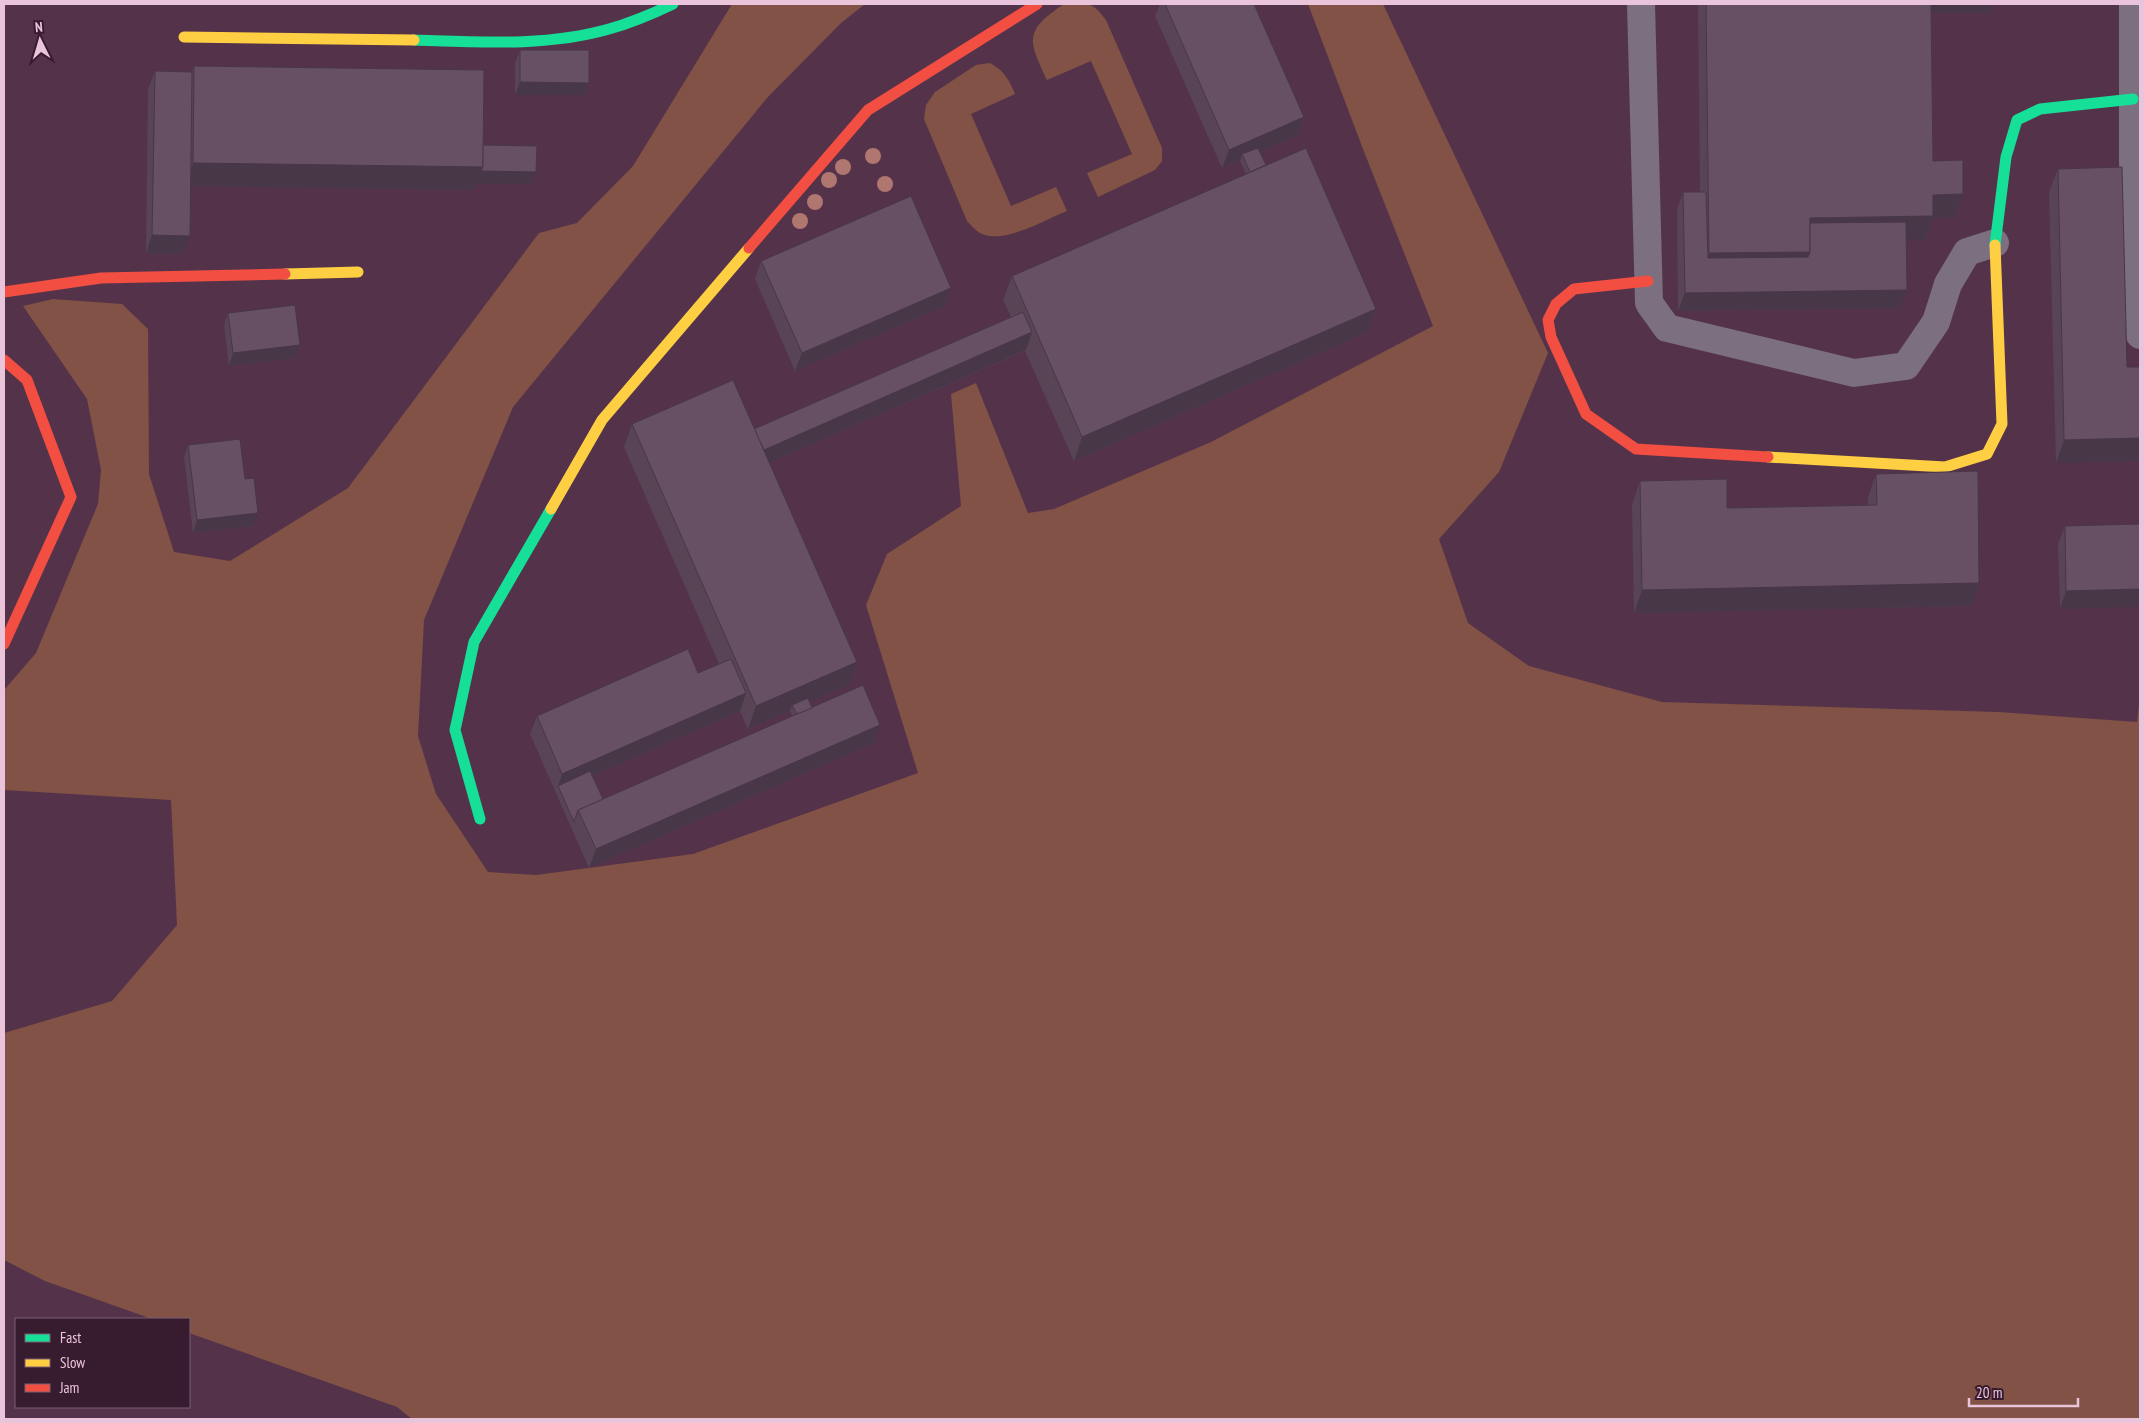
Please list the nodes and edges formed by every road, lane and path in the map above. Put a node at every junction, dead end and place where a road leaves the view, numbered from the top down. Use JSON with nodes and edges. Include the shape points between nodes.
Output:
{"nodes":[{"id":1,"x":673,"y":4,"type":"edge"},
{"id":2,"x":1037,"y":4,"type":"edge"},
{"id":3,"x":1641,"y":4,"type":"edge"},
{"id":4,"x":2133,"y":4,"type":"edge"},
{"id":5,"x":184,"y":36,"type":"dead end"},
{"id":6,"x":2133,"y":99,"type":"junction"},
{"id":7,"x":1995,"y":243,"type":"junction"},
{"id":8,"x":358,"y":272,"type":"dead end"},
{"id":9,"x":1648,"y":282,"type":"junction"},
{"id":10,"x":4,"y":292,"type":"edge"},
{"id":11,"x":2140,"y":335,"type":"edge"},
{"id":12,"x":4,"y":360,"type":"edge"},
{"id":13,"x":4,"y":644,"type":"edge"},
{"id":14,"x":480,"y":819,"type":"dead end"}],
"edges":[{"from":1,"to":5,"type":"street","via":[[656,13],[588,35],[527,42]]},
{"from":2,"to":14,"type":"street","via":[[868,110],[602,420],[474,642],[455,730]]},
{"from":3,"to":9,"type":"street"},
{"from":4,"to":6,"type":"street"},
{"from":6,"to":7,"type":"street","via":[[2040,109],[2018,120],[2006,156]]},
{"from":6,"to":11,"type":"street"},
{"from":7,"to":9,"type":"street","via":[[1967,252],[1948,284],[1936,322],[1906,366],[1854,373],[1667,328],[1649,303]]},
{"from":7,"to":9,"type":"street","via":[[2002,424],[1987,454],[1945,467],[1636,449],[1586,414],[1551,337],[1548,320],[1556,304],[1574,289]]},
{"from":8,"to":10,"type":"street","via":[[101,278]]},
{"from":12,"to":13,"type":"street","via":[[27,380],[71,497]]}]}
